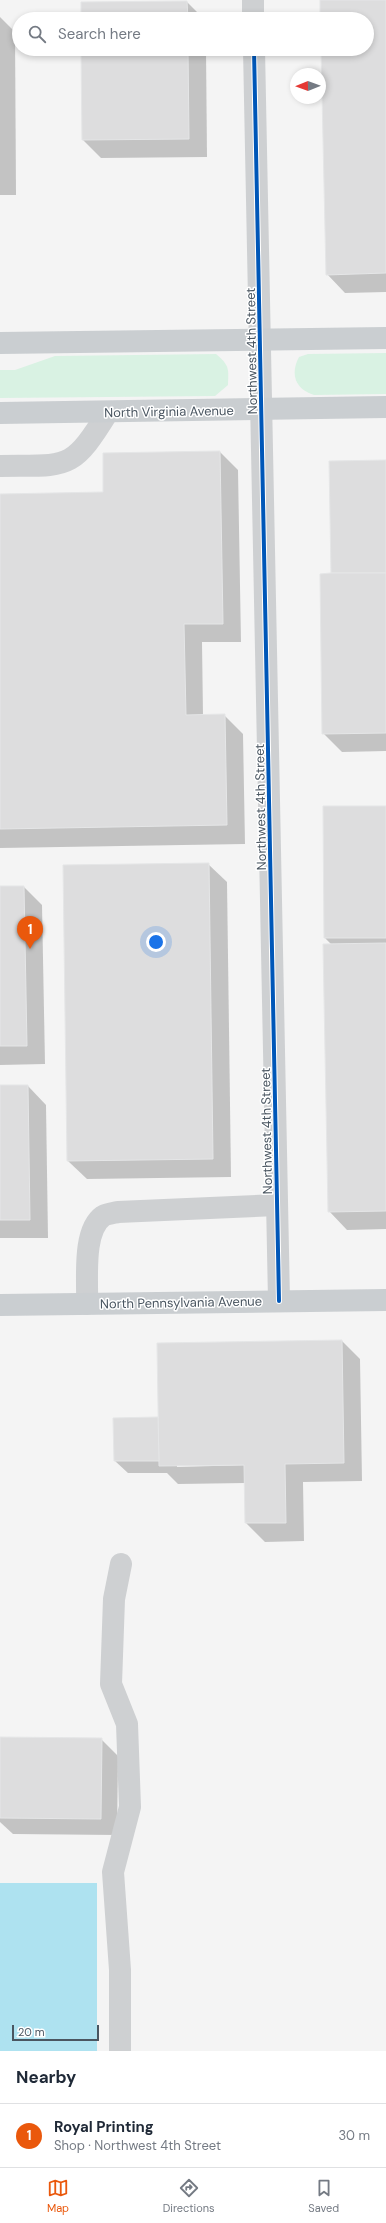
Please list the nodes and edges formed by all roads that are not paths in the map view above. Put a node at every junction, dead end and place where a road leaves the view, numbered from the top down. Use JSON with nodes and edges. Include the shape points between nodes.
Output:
{"nodes":[{"id":1,"x":253,"y":0,"type":"edge"},
{"id":2,"x":253,"y":12,"type":"edge"},
{"id":3,"x":254,"y":56,"type":"edge"},
{"id":4,"x":386,"y":338,"type":"edge"},
{"id":5,"x":260,"y":340,"type":"junction"},
{"id":6,"x":0,"y":343,"type":"edge"},
{"id":7,"x":386,"y":407,"type":"edge"},
{"id":8,"x":262,"y":410,"type":"junction"},
{"id":9,"x":108,"y":412,"type":"junction"},
{"id":10,"x":0,"y":413,"type":"edge"},
{"id":11,"x":0,"y":466,"type":"edge"},
{"id":12,"x":277,"y":1205,"type":"junction"},
{"id":13,"x":386,"y":1300,"type":"edge"},
{"id":14,"x":279,"y":1301,"type":"junction"},
{"id":15,"x":0,"y":1304,"type":"edge"},
{"id":16,"x":87,"y":1304,"type":"junction"},
{"id":17,"x":121,"y":1564,"type":"dead end"},
{"id":18,"x":120,"y":2051,"type":"edge"}],
"edges":[{"from":1,"to":2,"type":"street"},
{"from":3,"to":5,"type":"street","name":"Northwest 4th Street"},
{"from":4,"to":5,"type":"main road"},
{"from":5,"to":6,"type":"main road"},
{"from":5,"to":8,"type":"street","name":"Northwest 4th Street"},
{"from":7,"to":8,"type":"main road","name":"North Virginia Avenue"},
{"from":8,"to":9,"type":"main road","name":"North Virginia Avenue"},
{"from":8,"to":12,"type":"street","name":"Northwest 4th Street"},
{"from":9,"to":10,"type":"main road","name":"North Virginia Avenue"},
{"from":9,"to":11,"type":"street","via":[[89,443],[71,460],[56,465]]},
{"from":12,"to":14,"type":"street","name":"Northwest 4th Street"},
{"from":12,"to":16,"type":"street","via":[[118,1212],[104,1216],[93,1228],[89,1245]]},
{"from":13,"to":14,"type":"main road","name":"North Pennsylvania Avenue"},
{"from":14,"to":16,"type":"main road","name":"North Pennsylvania Avenue"},
{"from":15,"to":16,"type":"main road","name":"North Pennsylvania Avenue"},
{"from":17,"to":18,"type":"street","via":[[114,1599],[111,1684],[127,1724],[130,1807],[113,1872],[120,1970]]}]}
